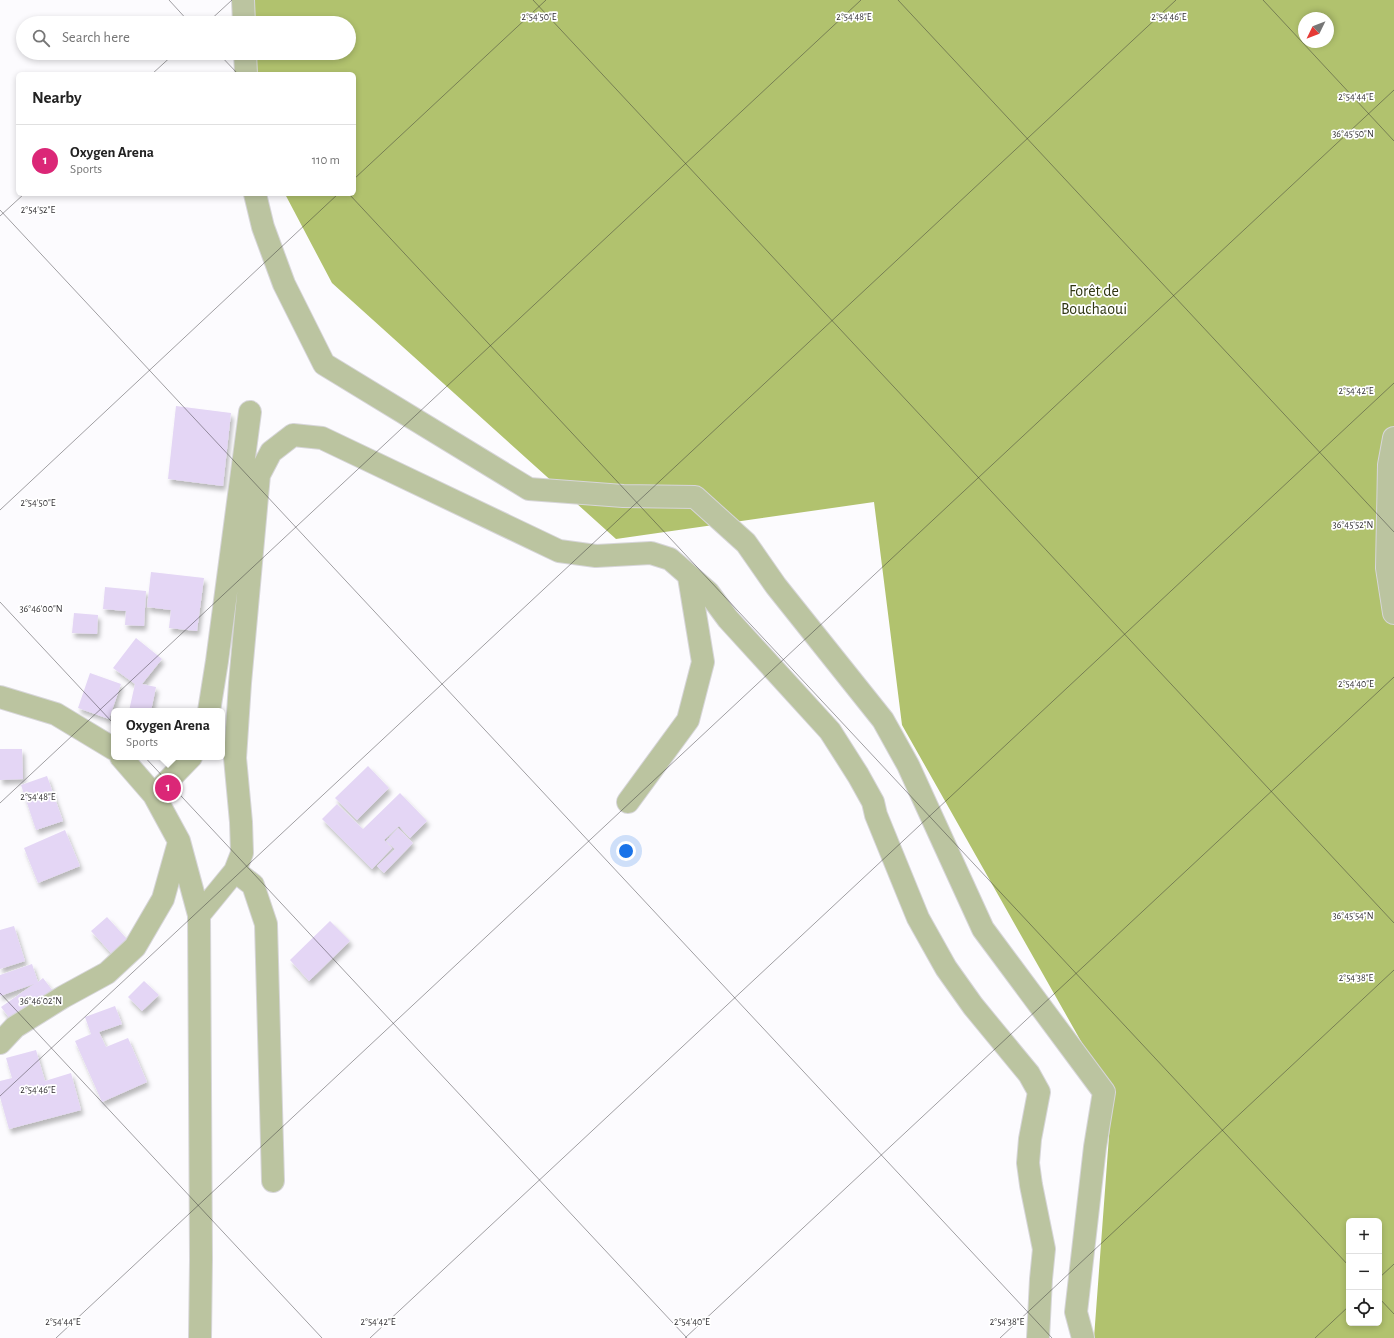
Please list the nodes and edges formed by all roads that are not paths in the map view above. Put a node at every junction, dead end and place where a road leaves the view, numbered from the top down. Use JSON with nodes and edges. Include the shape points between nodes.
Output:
{"nodes":[{"id":1,"x":243,"y":0,"type":"edge"},
{"id":2,"x":244,"y":16,"type":"edge"},
{"id":3,"x":245,"y":60,"type":"edge"},
{"id":4,"x":246,"y":72,"type":"edge"},
{"id":5,"x":255,"y":196,"type":"edge"},
{"id":6,"x":250,"y":412,"type":"dead end"},
{"id":7,"x":1394,"y":438,"type":"edge"},
{"id":8,"x":690,"y":576,"type":"junction"},
{"id":9,"x":1394,"y":613,"type":"edge"},
{"id":10,"x":0,"y":697,"type":"edge"},
{"id":11,"x":209,"y":708,"type":"edge"},
{"id":12,"x":111,"y":747,"type":"edge"},
{"id":13,"x":124,"y":760,"type":"edge"},
{"id":14,"x":188,"y":760,"type":"edge"},
{"id":15,"x":154,"y":795,"type":"junction"},
{"id":16,"x":628,"y":802,"type":"dead end"},
{"id":17,"x":179,"y":841,"type":"junction"},
{"id":18,"x":235,"y":871,"type":"junction"},
{"id":19,"x":199,"y":915,"type":"junction"},
{"id":20,"x":0,"y":1043,"type":"edge"},
{"id":21,"x":273,"y":1181,"type":"dead end"},
{"id":22,"x":200,"y":1338,"type":"edge"},
{"id":23,"x":1038,"y":1338,"type":"edge"},
{"id":24,"x":1083,"y":1338,"type":"edge"}],
"edges":[{"from":1,"to":2,"type":"street"},
{"from":3,"to":4,"type":"street"},
{"from":5,"to":24,"type":"street","via":[[263,227],[284,284],[324,364],[529,489],[622,496],[695,497],[746,543],[776,586],[883,720],[908,764],[983,929],[1104,1092],[1076,1312]]},
{"from":6,"to":11,"type":"street"},
{"from":7,"to":9,"type":"street","via":[[1389,465],[1387,568]]},
{"from":8,"to":16,"type":"street","via":[[703,662],[688,720]]},
{"from":8,"to":18,"type":"street","via":[[670,559],[651,553],[596,556],[559,551],[322,438],[293,435],[271,452],[259,475],[240,683],[236,750],[242,853]]},
{"from":8,"to":23,"type":"street","via":[[708,592],[728,619],[830,731],[873,802],[918,918],[946,968],[973,1006],[1029,1074],[1039,1092],[1028,1163],[1044,1249]]},
{"from":10,"to":12,"type":"street","via":[[56,714]]},
{"from":13,"to":15,"type":"street"},
{"from":14,"to":15,"type":"street"},
{"from":15,"to":17,"type":"street"},
{"from":17,"to":19,"type":"street"},
{"from":17,"to":20,"type":"street","via":[[163,899],[135,947],[107,973],[15,1027]]},
{"from":18,"to":19,"type":"street"},
{"from":18,"to":21,"type":"street","via":[[253,885],[266,924]]},
{"from":19,"to":22,"type":"street"}]}
